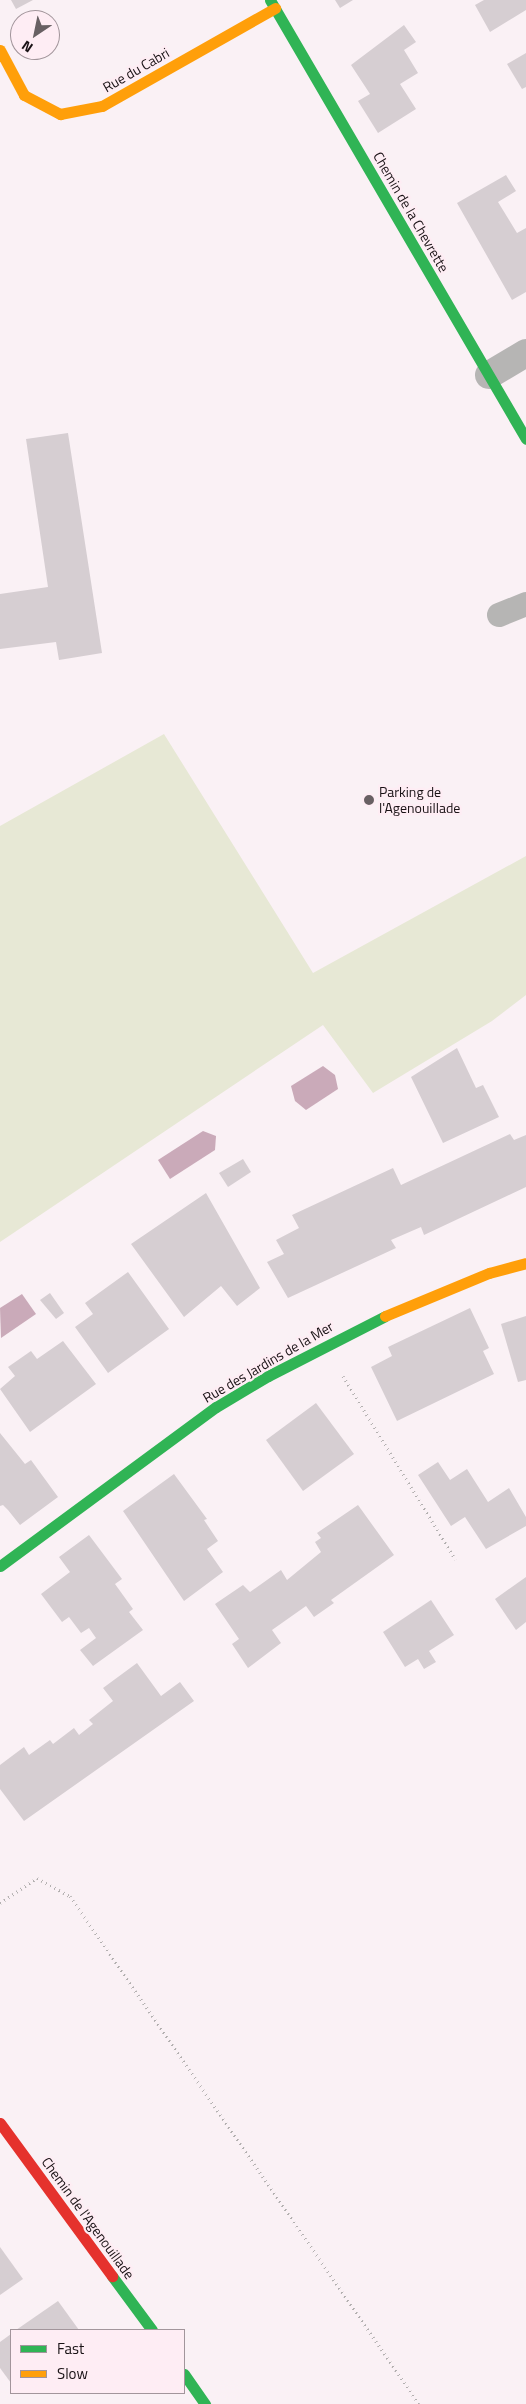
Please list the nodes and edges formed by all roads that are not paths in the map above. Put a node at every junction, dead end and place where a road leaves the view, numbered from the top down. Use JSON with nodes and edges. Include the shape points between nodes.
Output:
{"nodes":[{"id":1,"x":272,"y":4,"type":"edge"},
{"id":2,"x":0,"y":50,"type":"edge"},
{"id":3,"x":526,"y":354,"type":"edge"},
{"id":4,"x":489,"y":375,"type":"junction"},
{"id":5,"x":526,"y":439,"type":"edge"},
{"id":6,"x":526,"y":604,"type":"edge"},
{"id":7,"x":499,"y":615,"type":"dead end"},
{"id":8,"x":526,"y":1263,"type":"edge"},
{"id":9,"x":0,"y":1566,"type":"edge"},
{"id":10,"x":0,"y":2123,"type":"edge"},
{"id":11,"x":151,"y":2329,"type":"edge"},
{"id":12,"x":185,"y":2375,"type":"edge"},
{"id":13,"x":205,"y":2404,"type":"edge"}],
"edges":[{"from":1,"to":2,"type":"street","name":"Rue du Cabri","via":[[102,106],[60,114],[24,94]]},
{"from":1,"to":4,"type":"street","name":"Chemin de la Chevrette"},
{"from":3,"to":4,"type":"street"},
{"from":4,"to":5,"type":"street","name":"Chemin de la Chevrette"},
{"from":6,"to":7,"type":"lane"},
{"from":8,"to":9,"type":"street","name":"Rue des Jardins de la Mer","via":[[489,1273],[377,1319],[216,1407]]},
{"from":10,"to":11,"type":"street","name":"Chemin de l'Agenouillade"},
{"from":12,"to":13,"type":"street"}]}
